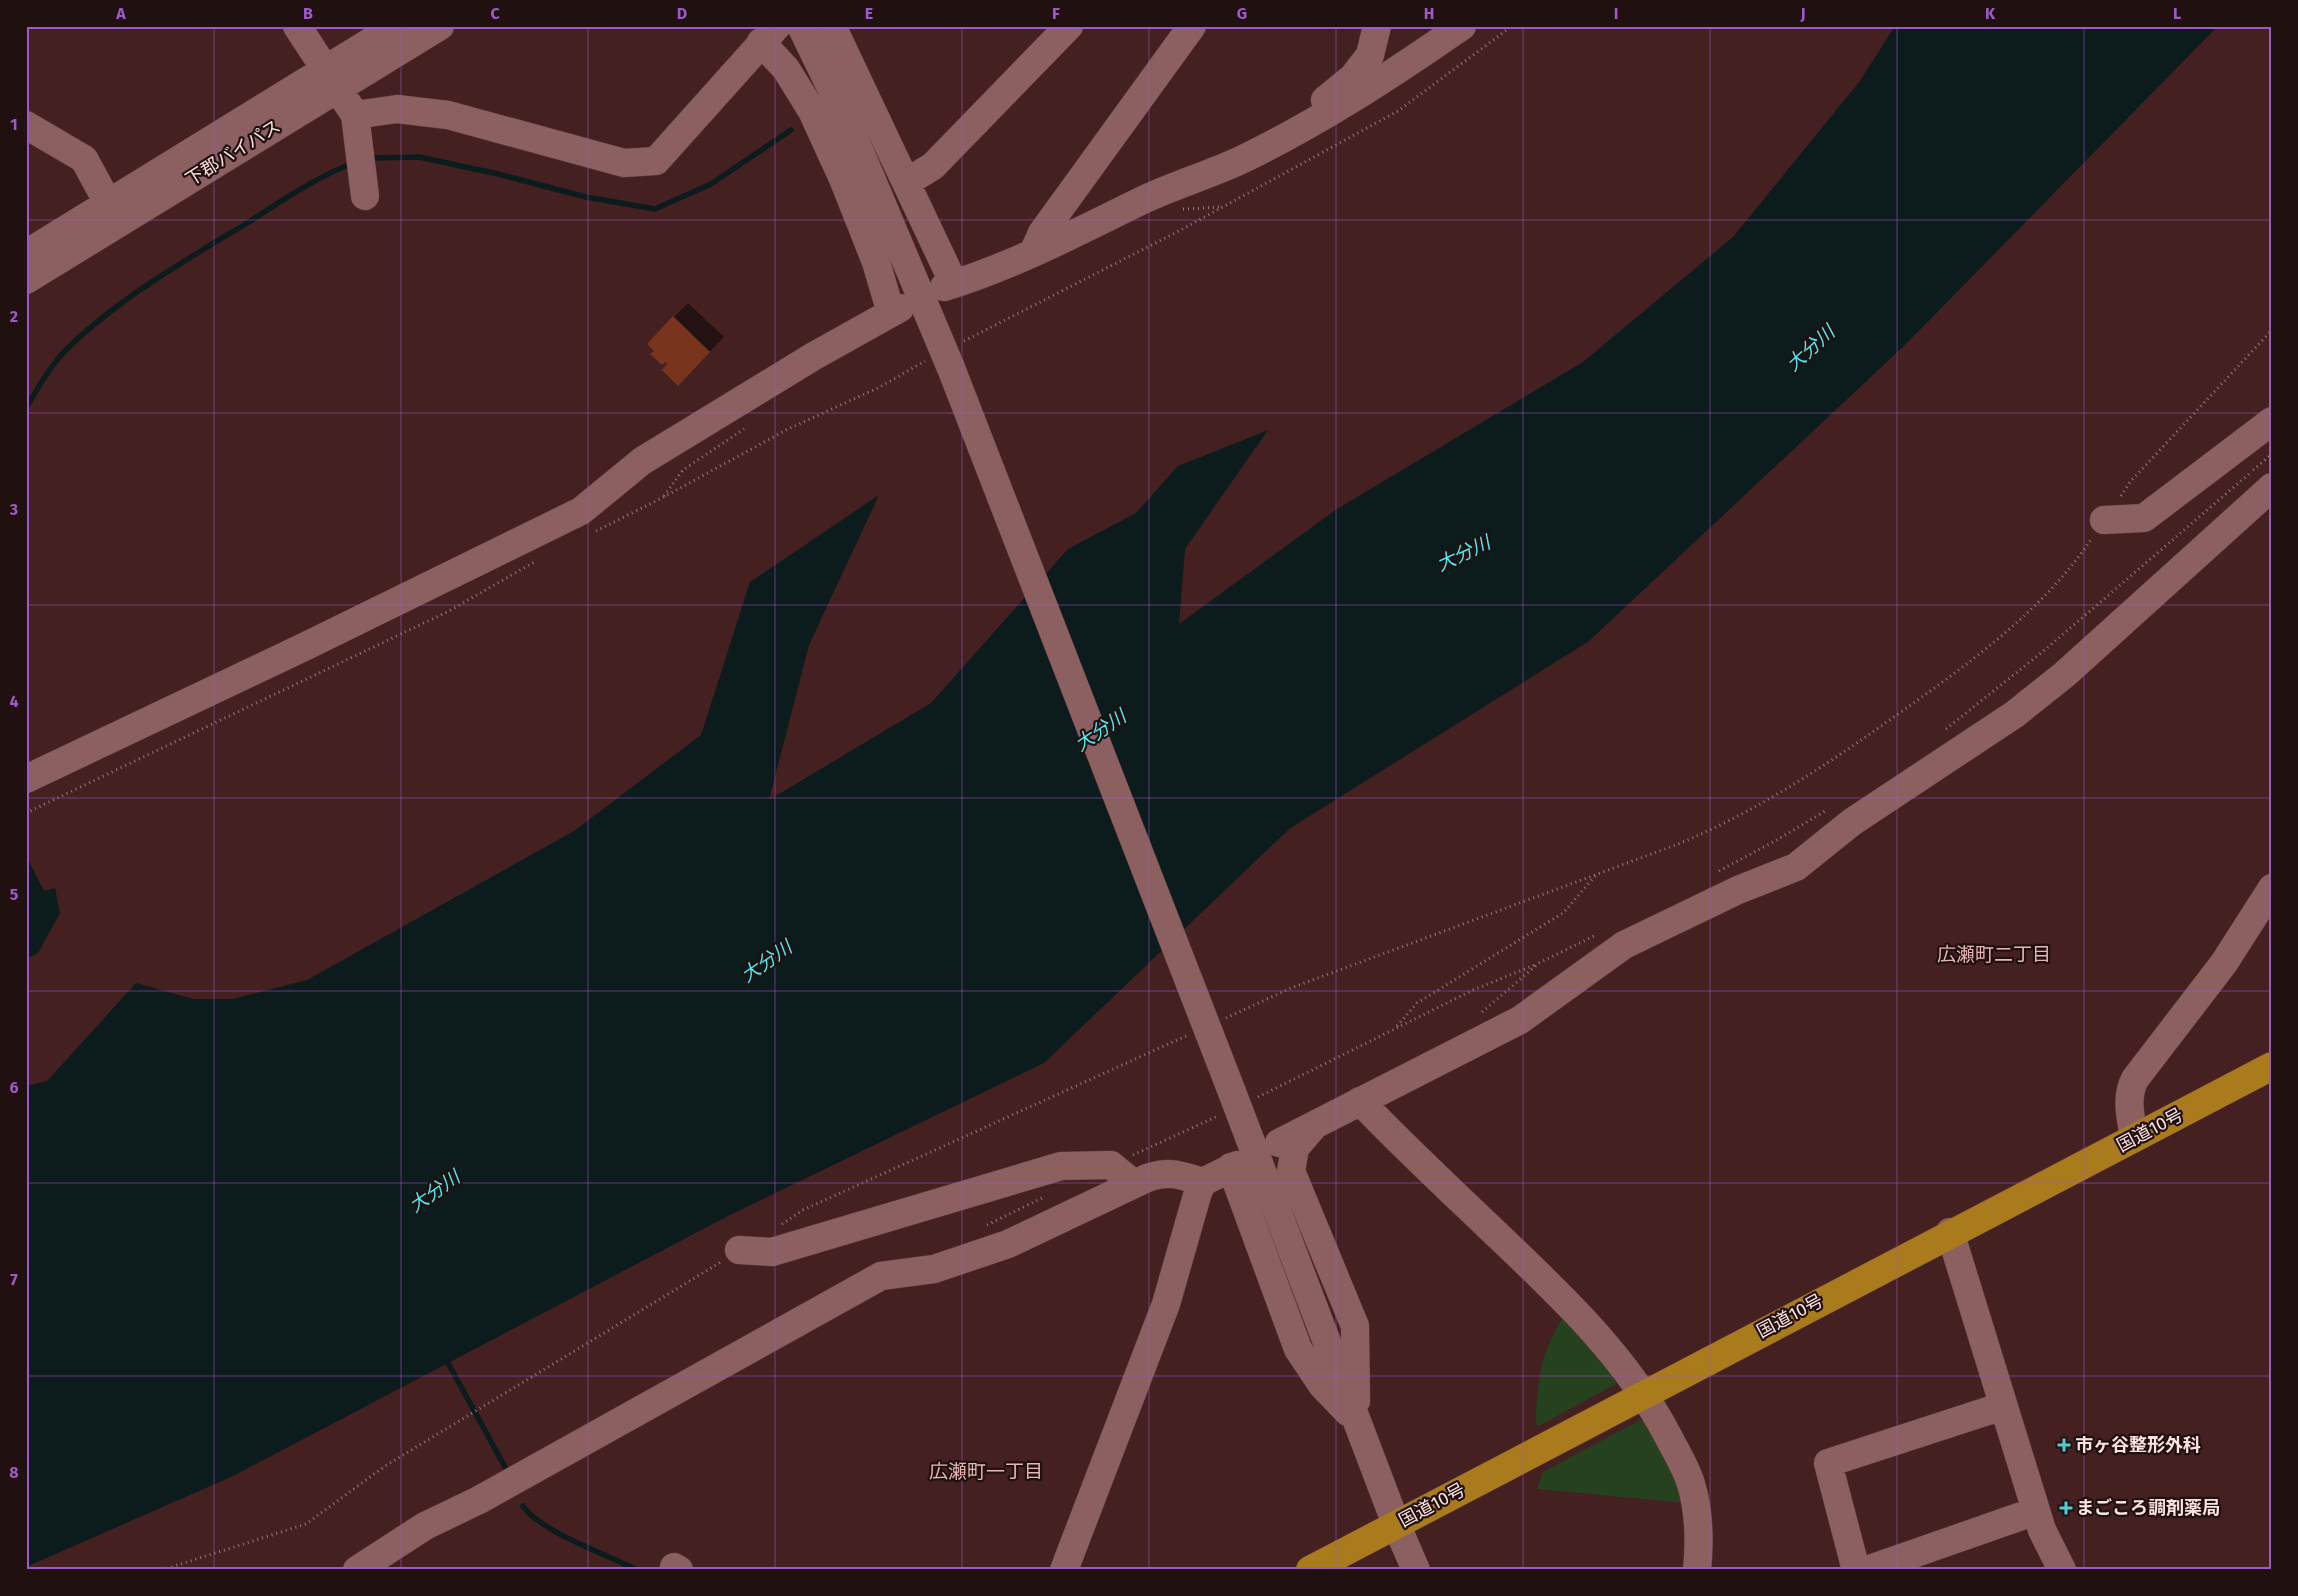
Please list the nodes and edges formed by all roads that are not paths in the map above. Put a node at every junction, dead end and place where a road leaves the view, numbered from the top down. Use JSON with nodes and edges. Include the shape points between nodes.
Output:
{"nodes":[{"id":1,"x":297,"y":26,"type":"edge"},
{"id":2,"x":396,"y":26,"type":"edge"},
{"id":3,"x":440,"y":26,"type":"edge"},
{"id":4,"x":801,"y":26,"type":"edge"},
{"id":5,"x":832,"y":26,"type":"edge"},
{"id":6,"x":1069,"y":26,"type":"edge"},
{"id":7,"x":1192,"y":26,"type":"edge"},
{"id":8,"x":1377,"y":26,"type":"edge"},
{"id":9,"x":1462,"y":26,"type":"edge"},
{"id":10,"x":769,"y":34,"type":"edge"},
{"id":11,"x":331,"y":80,"type":"junction"},
{"id":12,"x":356,"y":120,"type":"junction"},
{"id":13,"x":26,"y":125,"type":"edge"},
{"id":14,"x":1305,"y":127,"type":"junction"},
{"id":15,"x":907,"y":182,"type":"junction"},
{"id":16,"x":364,"y":183,"type":"dead end"},
{"id":17,"x":108,"y":203,"type":"junction"},
{"id":18,"x":26,"y":254,"type":"edge"},
{"id":19,"x":1033,"y":254,"type":"junction"},
{"id":20,"x":26,"y":280,"type":"edge"},
{"id":21,"x":2272,"y":421,"type":"edge"},
{"id":22,"x":2272,"y":487,"type":"edge"},
{"id":23,"x":2104,"y":520,"type":"road end"},
{"id":24,"x":26,"y":779,"type":"edge"},
{"id":25,"x":2272,"y":888,"type":"edge"},
{"id":26,"x":2272,"y":1066,"type":"edge"},
{"id":27,"x":1360,"y":1101,"type":"junction"},
{"id":28,"x":1318,"y":1123,"type":"junction"},
{"id":29,"x":2134,"y":1138,"type":"junction"},
{"id":30,"x":1279,"y":1142,"type":"dead end"},
{"id":31,"x":1203,"y":1182,"type":"junction"},
{"id":32,"x":1134,"y":1184,"type":"junction"},
{"id":33,"x":1950,"y":1232,"type":"junction"},
{"id":34,"x":739,"y":1250,"type":"road end"},
{"id":35,"x":1643,"y":1393,"type":"junction"},
{"id":36,"x":2003,"y":1406,"type":"junction"},
{"id":37,"x":1357,"y":1422,"type":"junction"},
{"id":38,"x":2036,"y":1511,"type":"junction"},
{"id":39,"x":1396,"y":1524,"type":"junction"},
{"id":40,"x":357,"y":1570,"type":"edge"},
{"id":41,"x":1064,"y":1570,"type":"edge"},
{"id":42,"x":1310,"y":1570,"type":"edge"},
{"id":43,"x":1416,"y":1570,"type":"edge"},
{"id":44,"x":1697,"y":1570,"type":"edge"},
{"id":45,"x":1856,"y":1570,"type":"edge"},
{"id":46,"x":1867,"y":1570,"type":"edge"},
{"id":47,"x":2062,"y":1570,"type":"edge"}],
"edges":[{"from":1,"to":11,"type":"street"},
{"from":2,"to":11,"type":"street"},
{"from":3,"to":11,"type":"street","name":"下郡バイパス"},
{"from":4,"to":37,"type":"street","bridge":true,"via":[[847,121],[948,360]]},
{"from":5,"to":15,"type":"street"},
{"from":6,"to":15,"type":"street","via":[[933,166]]},
{"from":7,"to":19,"type":"street","via":[[1042,233]]},
{"from":8,"to":14,"type":"street","via":[[1370,54],[1353,77],[1321,103]]},
{"from":9,"to":14,"type":"street"},
{"from":10,"to":12,"type":"street","via":[[656,161],[624,162],[448,115],[397,109]]},
{"from":10,"to":24,"type":"street","via":[[812,112],[844,181],[896,311],[814,356],[642,461],[581,511]]},
{"from":11,"to":12,"type":"street"},
{"from":11,"to":17,"type":"street"},
{"from":11,"to":20,"type":"street","name":"下郡バイパス"},
{"from":12,"to":16,"type":"street"},
{"from":13,"to":17,"type":"street","via":[[84,159]]},
{"from":14,"to":19,"type":"street","via":[[1237,162],[1171,187]]},
{"from":15,"to":19,"type":"street","via":[[949,286]]},
{"from":17,"to":18,"type":"street"},
{"from":21,"to":23,"type":"street","via":[[2144,518]]},
{"from":22,"to":27,"type":"street","via":[[2065,674],[1972,744],[1852,822],[1796,867],[1738,890],[1624,945],[1520,1020]]},
{"from":25,"to":29,"type":"street","via":[[2224,963],[2135,1079],[2129,1101]]},
{"from":26,"to":29,"type":"highway","name":"国道10号"},
{"from":27,"to":28,"type":"street"},
{"from":27,"to":35,"type":"street","via":[[1536,1272],[1610,1349]]},
{"from":28,"to":30,"type":"street"},
{"from":28,"to":37,"type":"street","via":[[1295,1148],[1291,1171],[1355,1326]]},
{"from":29,"to":33,"type":"highway","name":"国道10号"},
{"from":31,"to":32,"type":"street","via":[[1163,1172]]},
{"from":31,"to":37,"type":"street","via":[[1234,1166],[1298,1349],[1322,1385]]},
{"from":31,"to":41,"type":"street","via":[[1166,1304]]},
{"from":32,"to":34,"type":"street","via":[[1111,1165],[1062,1166],[772,1252]]},
{"from":32,"to":40,"type":"street","via":[[1040,1231],[1000,1247],[934,1268],[881,1276],[479,1500],[425,1526]]},
{"from":33,"to":35,"type":"highway","name":"国道10号"},
{"from":33,"to":36,"type":"street"},
{"from":35,"to":39,"type":"highway","name":"国道10号"},
{"from":35,"to":44,"type":"street","via":[[1680,1457],[1691,1483],[1698,1529]]},
{"from":36,"to":38,"type":"street"},
{"from":36,"to":45,"type":"street","via":[[1828,1462]]},
{"from":37,"to":39,"type":"street"},
{"from":38,"to":46,"type":"street"},
{"from":38,"to":47,"type":"street"},
{"from":39,"to":42,"type":"highway","name":"国道10号"},
{"from":39,"to":43,"type":"street"}]}
